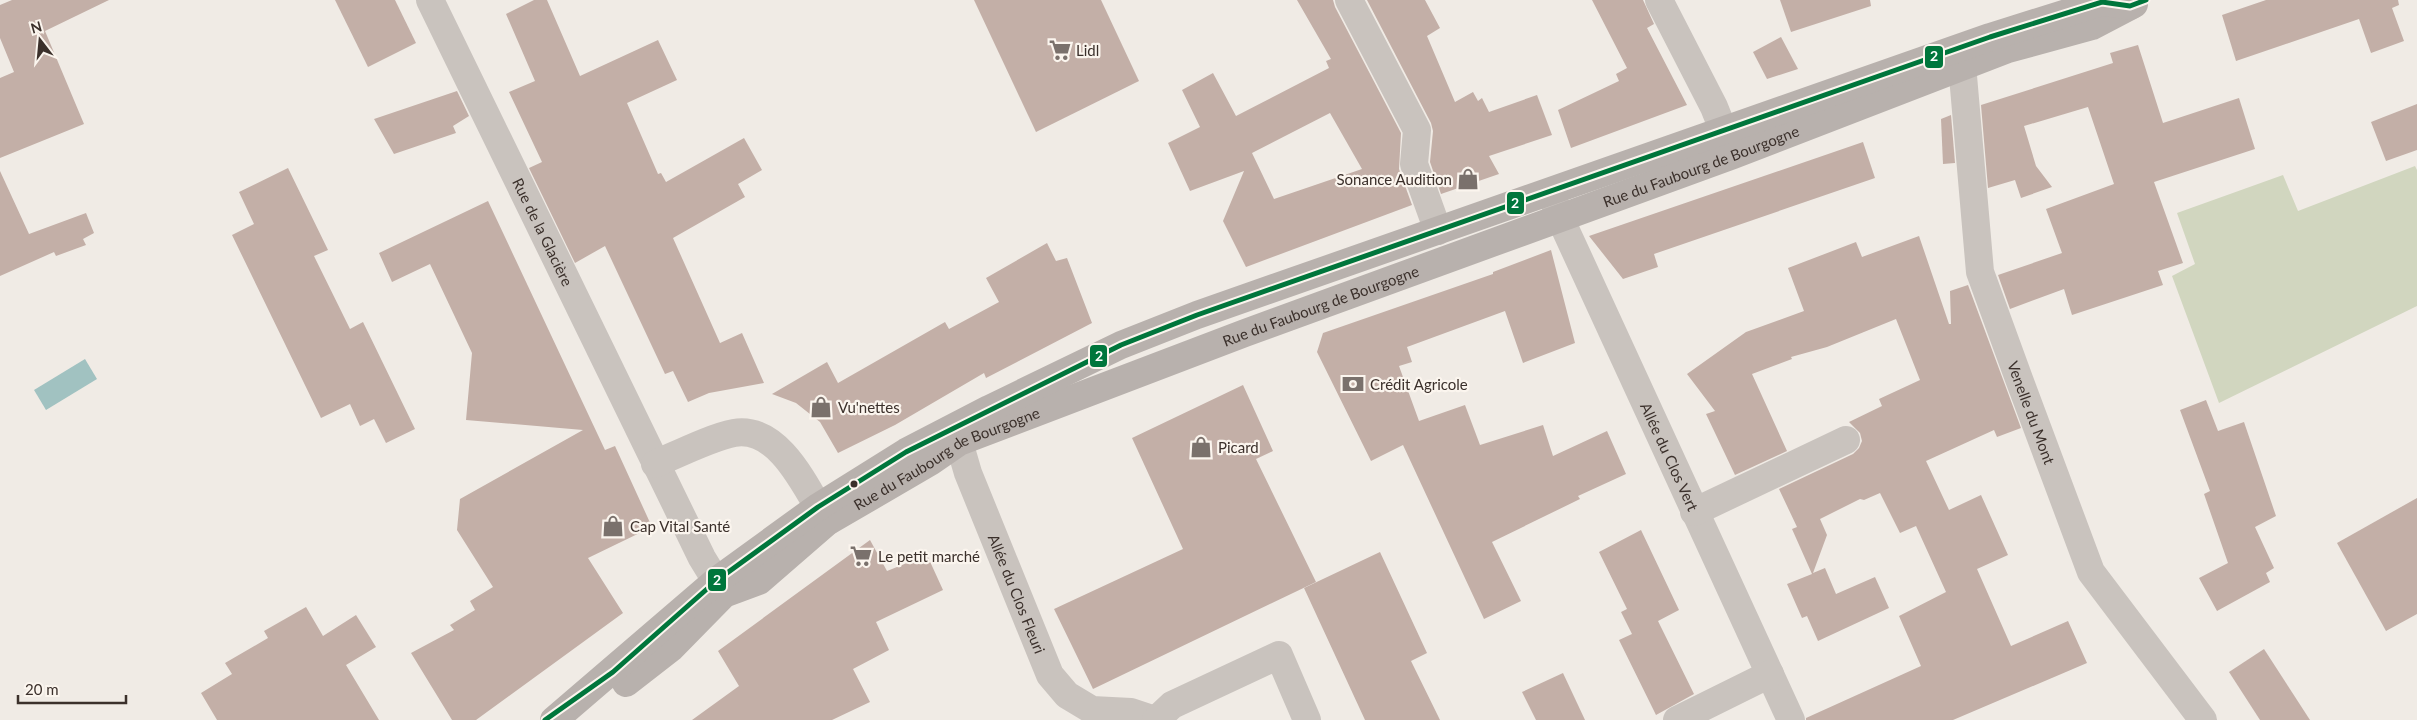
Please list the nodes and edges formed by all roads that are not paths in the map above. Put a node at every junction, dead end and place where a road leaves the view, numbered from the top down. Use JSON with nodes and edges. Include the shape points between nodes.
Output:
{"nodes":[{"id":1,"x":430,"y":0,"type":"edge"},
{"id":2,"x":1349,"y":0,"type":"edge"},
{"id":3,"x":1659,"y":0,"type":"edge"},
{"id":4,"x":2138,"y":3,"type":"edge"},
{"id":5,"x":2088,"y":11,"type":"edge"},
{"id":6,"x":1958,"y":69,"type":"junction"},
{"id":7,"x":1724,"y":130,"type":"junction"},
{"id":8,"x":1733,"y":155,"type":"junction"},
{"id":9,"x":1551,"y":192,"type":"junction"},
{"id":10,"x":1560,"y":220,"type":"junction"},
{"id":11,"x":1438,"y":231,"type":"junction"},
{"id":12,"x":989,"y":410,"type":"junction"},
{"id":13,"x":1846,"y":440,"type":"dead end"},
{"id":14,"x":959,"y":442,"type":"junction"},
{"id":15,"x":655,"y":464,"type":"junction"},
{"id":16,"x":1694,"y":512,"type":"junction"},
{"id":17,"x":822,"y":515,"type":"junction"},
{"id":18,"x":720,"y":588,"type":"junction"},
{"id":19,"x":613,"y":672,"type":"junction"},
{"id":20,"x":1770,"y":674,"type":"junction"},
{"id":21,"x":545,"y":720,"type":"edge"},
{"id":22,"x":554,"y":720,"type":"edge"},
{"id":23,"x":577,"y":720,"type":"edge"},
{"id":24,"x":1155,"y":720,"type":"edge"},
{"id":25,"x":1307,"y":720,"type":"edge"},
{"id":26,"x":1677,"y":720,"type":"edge"},
{"id":27,"x":1791,"y":720,"type":"edge"},
{"id":28,"x":2203,"y":720,"type":"edge"}],
"edges":[{"from":1,"to":15,"type":"street","name":"Rue de la Glacière"},
{"from":2,"to":11,"type":"street","via":[[1417,130],[1414,164]]},
{"from":3,"to":7,"type":"street"},
{"from":4,"to":5,"type":"main road","name":"Rue du Faubourg de Bourgogne"},
{"from":5,"to":6,"type":"main road","name":"Rue du Faubourg de Bourgogne"},
{"from":5,"to":7,"type":"main road","name":"Rue du Faubourg de Bourgogne","via":[[1981,40]]},
{"from":6,"to":8,"type":"main road","name":"Rue du Faubourg de Bourgogne"},
{"from":6,"to":28,"type":"street","name":"Venelle du Mont","via":[[1963,76],[1980,272],[2091,572]]},
{"from":7,"to":8,"type":"street"},
{"from":7,"to":9,"type":"main road","name":"Rue du Faubourg de Bourgogne"},
{"from":8,"to":10,"type":"main road","name":"Rue du Faubourg de Bourgogne"},
{"from":9,"to":10,"type":"street","name":"Allée du Clos Vert"},
{"from":9,"to":11,"type":"main road","name":"Rue du Faubourg de Bourgogne"},
{"from":10,"to":14,"type":"main road","name":"Rue du Faubourg de Bourgogne","via":[[1245,333]]},
{"from":10,"to":16,"type":"street","name":"Allée du Clos Vert"},
{"from":11,"to":12,"type":"main road","name":"Rue du Faubourg de Bourgogne","via":[[1197,315],[1121,345]]},
{"from":12,"to":14,"type":"street"},
{"from":12,"to":17,"type":"main road","name":"Rue du Faubourg de Bourgogne","via":[[906,452]]},
{"from":13,"to":16,"type":"street"},
{"from":14,"to":17,"type":"main road","name":"Rue du Faubourg de Bourgogne","via":[[930,462]]},
{"from":14,"to":24,"type":"street","name":"Allée du Clos Fleuri","via":[[968,473],[1050,675],[1067,695],[1092,710],[1132,712]]},
{"from":15,"to":17,"type":"street","via":[[734,433],[750,433],[777,447]]},
{"from":15,"to":18,"type":"street","name":"Rue de la Glacière"},
{"from":16,"to":20,"type":"street","name":"Allée du Clos Vert"},
{"from":17,"to":18,"type":"main road","name":"Rue du Faubourg de Bourgogne","via":[[759,581]]},
{"from":18,"to":19,"type":"main road","name":"Rue du Faubourg de Bourgogne"},
{"from":18,"to":23,"type":"main road","name":"Rue du Faubourg de Bourgogne","via":[[671,648]]},
{"from":19,"to":21,"type":"main road","name":"Rue du Faubourg de Bourgogne"},
{"from":19,"to":22,"type":"main road","name":"Rue du Faubourg de Bourgogne"},
{"from":20,"to":26,"type":"street"},
{"from":20,"to":27,"type":"street","name":"Allée du Clos Vert"},
{"from":24,"to":25,"type":"street","via":[[1172,705],[1278,655]]}]}
